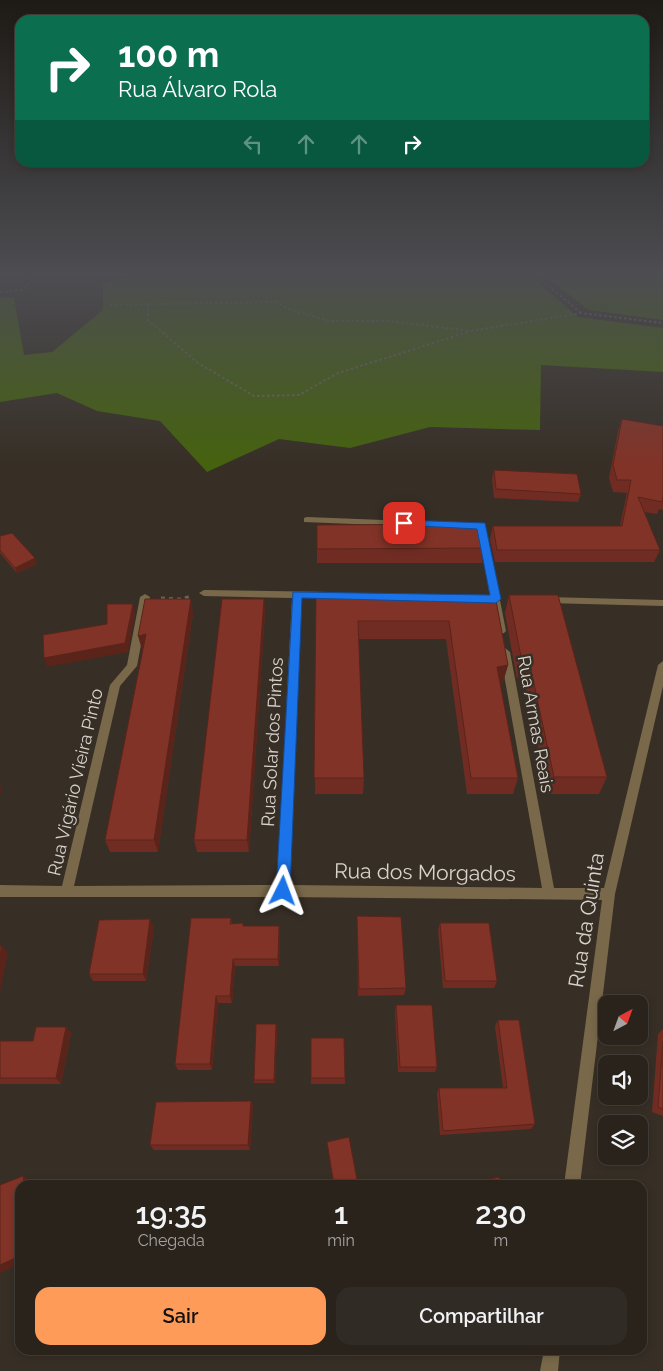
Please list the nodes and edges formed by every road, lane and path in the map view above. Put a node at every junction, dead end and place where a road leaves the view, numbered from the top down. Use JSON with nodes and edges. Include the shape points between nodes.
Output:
{"nodes":[{"id":1,"x":168,"y":337,"type":"edge"},
{"id":2,"x":452,"y":337,"type":"edge"},
{"id":3,"x":307,"y":520,"type":"dead end"},
{"id":4,"x":204,"y":593,"type":"joint"},
{"id":5,"x":297,"y":595,"type":"junction"},
{"id":6,"x":337,"y":596,"type":"edge"},
{"id":7,"x":145,"y":597,"type":"joint"},
{"id":8,"x":535,"y":600,"type":"edge"},
{"id":9,"x":663,"y":603,"type":"edge"},
{"id":10,"x":663,"y":665,"type":"edge"},
{"id":11,"x":0,"y":891,"type":"edge"},
{"id":12,"x":283,"y":891,"type":"junction"},
{"id":13,"x":67,"y":892,"type":"junction"},
{"id":14,"x":549,"y":894,"type":"junction"},
{"id":15,"x":609,"y":894,"type":"junction"},
{"id":16,"x":573,"y":1180,"type":"edge"},
{"id":17,"x":551,"y":1355,"type":"edge"},
{"id":18,"x":549,"y":1371,"type":"edge"}],
"edges":[{"from":1,"to":2,"type":"path","via":[[198,363],[254,396],[299,395],[338,373]]},
{"from":3,"to":14,"type":"street","name":"Rua Armas Reais","via":[[482,526]]},
{"from":4,"to":5,"type":"street"},
{"from":4,"to":7,"type":"path","via":[[179,599]]},
{"from":5,"to":6,"type":"street"},
{"from":5,"to":12,"type":"street","name":"Rua Solar dos Pintos"},
{"from":7,"to":13,"type":"street","name":"Rua Vigário Vieira Pinto","via":[[132,666],[115,685]]},
{"from":8,"to":9,"type":"street"},
{"from":10,"to":15,"type":"street","name":"Rua da Quinta"},
{"from":11,"to":13,"type":"street","name":"Rua dos Morgados"},
{"from":12,"to":13,"type":"street","name":"Rua dos Morgados"},
{"from":12,"to":14,"type":"street","name":"Rua dos Morgados"},
{"from":14,"to":15,"type":"street","name":"Rua dos Morgados"},
{"from":15,"to":16,"type":"street","name":"Rua da Quinta"},
{"from":17,"to":18,"type":"street"}]}
